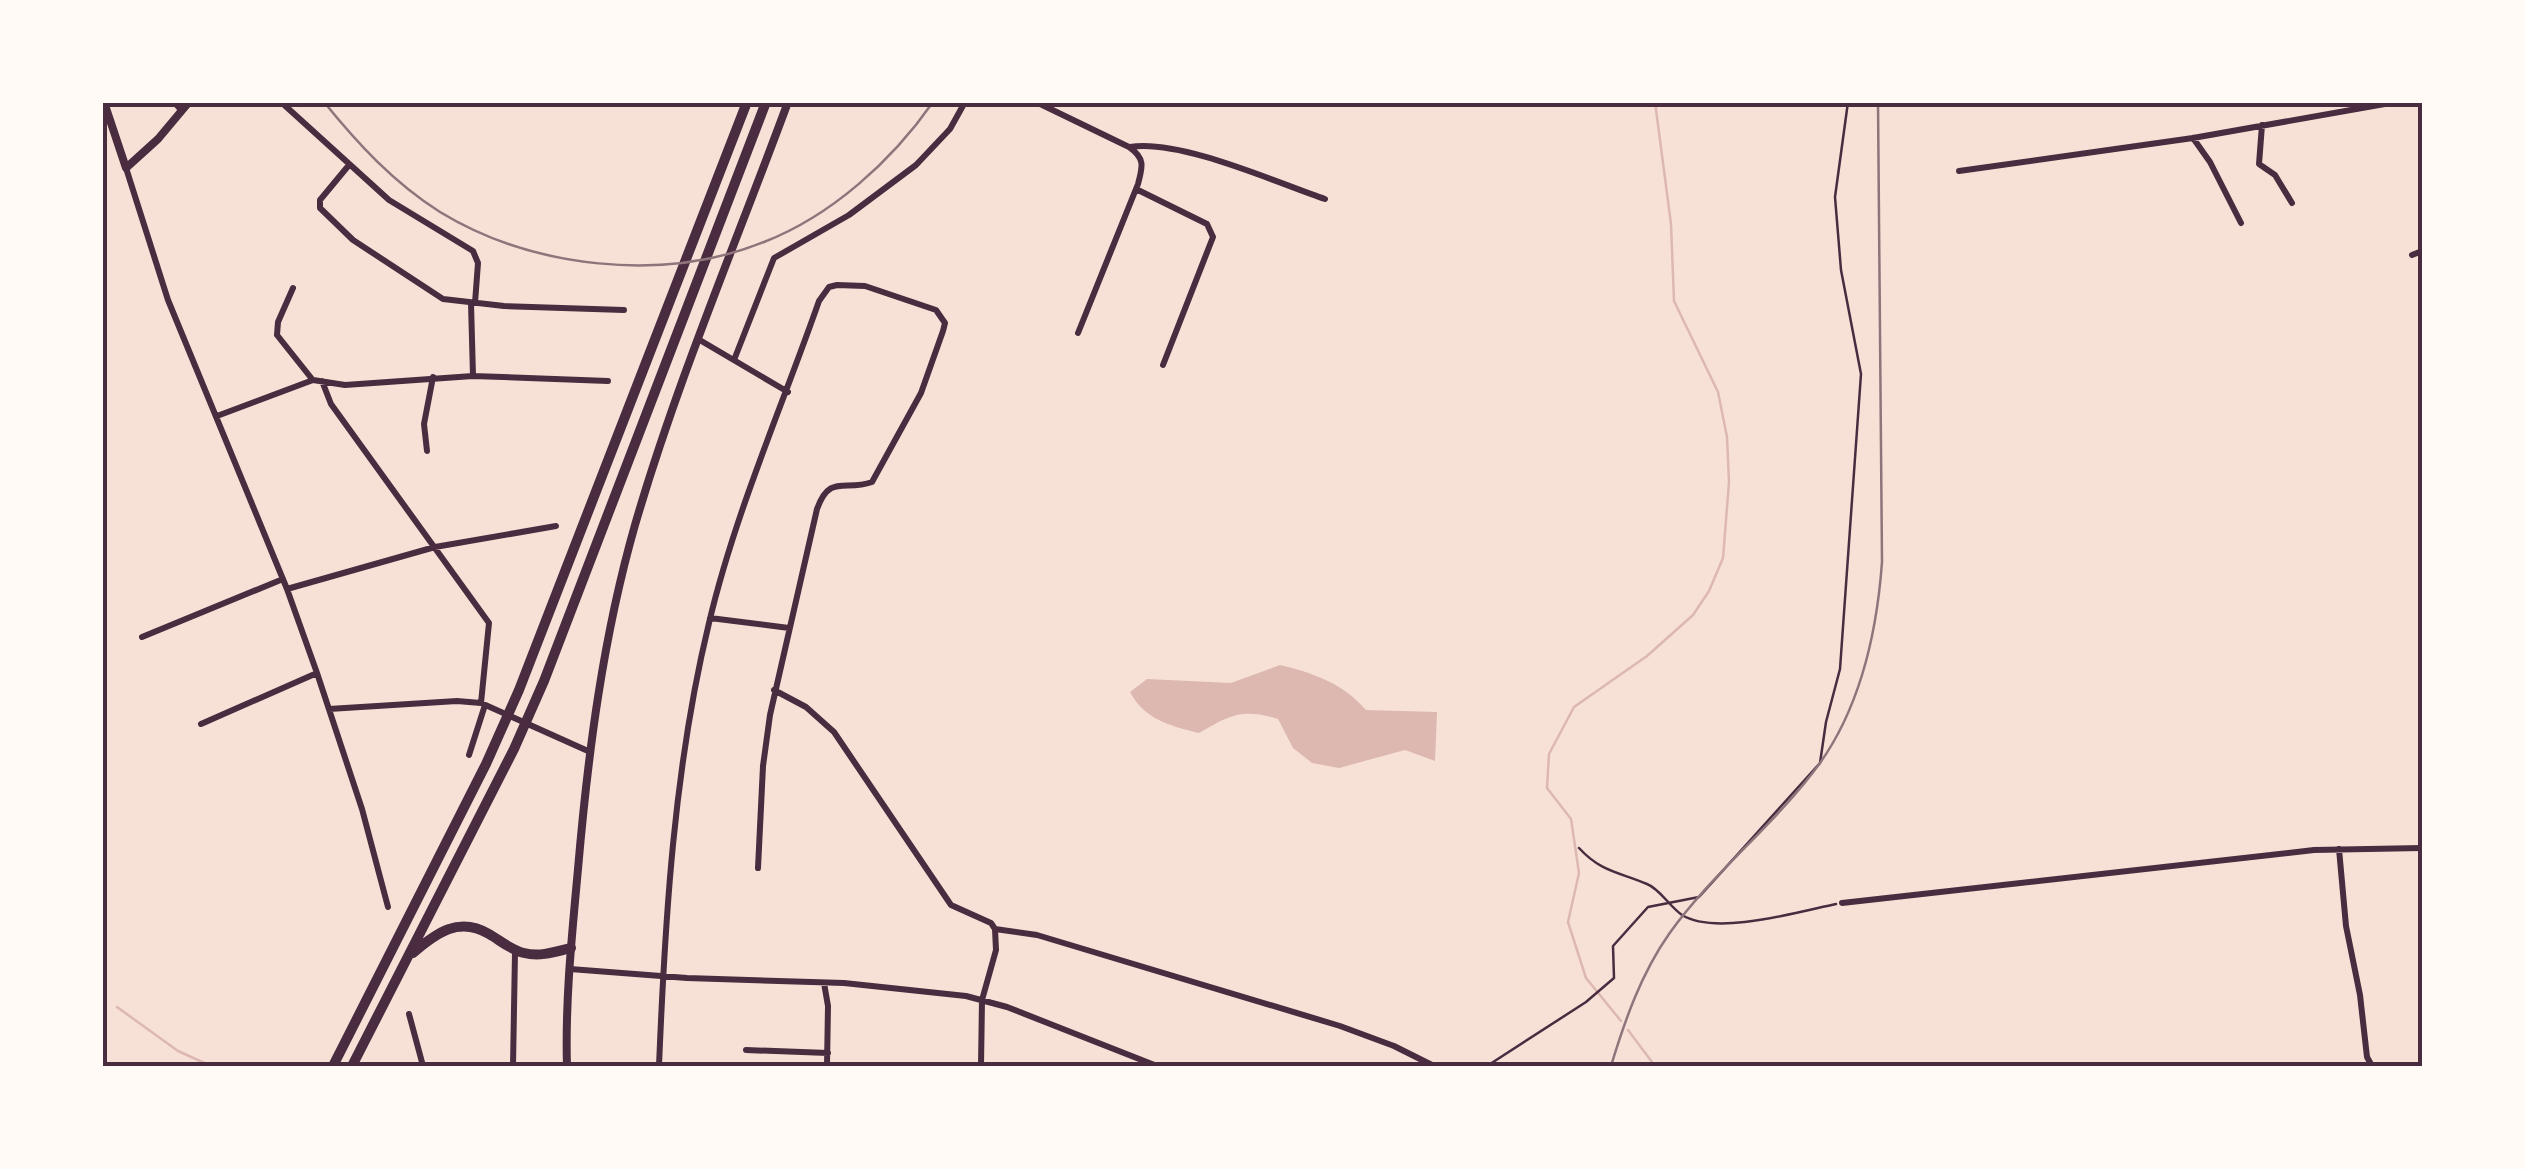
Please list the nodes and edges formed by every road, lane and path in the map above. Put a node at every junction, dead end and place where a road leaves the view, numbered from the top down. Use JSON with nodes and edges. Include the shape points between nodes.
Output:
{"nodes":[{"id":1,"x":104,"y":102,"type":"edge"},
{"id":2,"x":174,"y":102,"type":"edge"},
{"id":3,"x":189,"y":102,"type":"edge"},
{"id":4,"x":281,"y":102,"type":"edge"},
{"id":5,"x":747,"y":102,"type":"edge"},
{"id":6,"x":766,"y":102,"type":"edge"},
{"id":7,"x":788,"y":102,"type":"edge"},
{"id":8,"x":965,"y":102,"type":"edge"},
{"id":9,"x":1036,"y":102,"type":"edge"},
{"id":10,"x":1848,"y":102,"type":"edge"},
{"id":11,"x":2396,"y":102,"type":"edge"},
{"id":12,"x":182,"y":111,"type":"junction"},
{"id":13,"x":2262,"y":125,"type":"junction"},
{"id":14,"x":2193,"y":138,"type":"junction"},
{"id":15,"x":1129,"y":147,"type":"junction"},
{"id":16,"x":349,"y":165,"type":"junction"},
{"id":17,"x":126,"y":168,"type":"junction"},
{"id":18,"x":1959,"y":172,"type":"dead end"},
{"id":19,"x":1136,"y":190,"type":"junction"},
{"id":20,"x":1325,"y":200,"type":"dead end"},
{"id":21,"x":2292,"y":203,"type":"dead end"},
{"id":22,"x":2241,"y":224,"type":"dead end"},
{"id":23,"x":2422,"y":250,"type":"edge"},
{"id":24,"x":2412,"y":256,"type":"dead end"},
{"id":25,"x":293,"y":288,"type":"dead end"},
{"id":26,"x":473,"y":303,"type":"junction"},
{"id":27,"x":624,"y":310,"type":"dead end"},
{"id":28,"x":1078,"y":334,"type":"dead end"},
{"id":29,"x":698,"y":340,"type":"junction"},
{"id":30,"x":734,"y":360,"type":"junction"},
{"id":31,"x":1162,"y":365,"type":"dead end"},
{"id":32,"x":473,"y":376,"type":"junction"},
{"id":33,"x":433,"y":377,"type":"junction"},
{"id":34,"x":608,"y":380,"type":"dead end"},
{"id":35,"x":318,"y":381,"type":"junction"},
{"id":36,"x":788,"y":392,"type":"junction"},
{"id":37,"x":218,"y":416,"type":"junction"},
{"id":38,"x":427,"y":451,"type":"dead end"},
{"id":39,"x":556,"y":526,"type":"dead end"},
{"id":40,"x":435,"y":547,"type":"junction"},
{"id":41,"x":283,"y":579,"type":"junction"},
{"id":42,"x":287,"y":589,"type":"junction"},
{"id":43,"x":710,"y":618,"type":"junction"},
{"id":44,"x":789,"y":628,"type":"junction"},
{"id":45,"x":142,"y":637,"type":"dead end"},
{"id":46,"x":317,"y":673,"type":"junction"},
{"id":47,"x":774,"y":690,"type":"junction"},
{"id":48,"x":483,"y":704,"type":"junction"},
{"id":49,"x":330,"y":708,"type":"junction"},
{"id":50,"x":201,"y":724,"type":"dead end"},
{"id":51,"x":588,"y":751,"type":"junction"},
{"id":52,"x":469,"y":755,"type":"dead end"},
{"id":53,"x":1580,"y":848,"type":"dead end"},
{"id":54,"x":2422,"y":848,"type":"edge"},
{"id":55,"x":2339,"y":849,"type":"junction"},
{"id":56,"x":758,"y":868,"type":"dead end"},
{"id":57,"x":1842,"y":902,"type":"joint"},
{"id":58,"x":1668,"y":903,"type":"junction"},
{"id":59,"x":388,"y":907,"type":"dead end"},
{"id":60,"x":995,"y":929,"type":"junction"},
{"id":61,"x":570,"y":948,"type":"junction"},
{"id":62,"x":516,"y":950,"type":"junction"},
{"id":63,"x":408,"y":958,"type":"junction"},
{"id":64,"x":570,"y":969,"type":"junction"},
{"id":65,"x":663,"y":976,"type":"junction"},
{"id":66,"x":824,"y":983,"type":"junction"},
{"id":67,"x":982,"y":1000,"type":"junction"},
{"id":68,"x":409,"y":1014,"type":"dead end"},
{"id":69,"x":746,"y":1050,"type":"dead end"},
{"id":70,"x":828,"y":1053,"type":"junction"},
{"id":71,"x":332,"y":1066,"type":"edge"},
{"id":72,"x":352,"y":1066,"type":"edge"},
{"id":73,"x":423,"y":1066,"type":"edge"},
{"id":74,"x":513,"y":1066,"type":"edge"},
{"id":75,"x":567,"y":1066,"type":"edge"},
{"id":76,"x":660,"y":1066,"type":"edge"},
{"id":77,"x":827,"y":1066,"type":"edge"},
{"id":78,"x":981,"y":1066,"type":"edge"},
{"id":79,"x":1157,"y":1066,"type":"edge"},
{"id":80,"x":1434,"y":1066,"type":"edge"},
{"id":81,"x":1487,"y":1066,"type":"edge"},
{"id":82,"x":2372,"y":1066,"type":"edge"}],
"edges":[{"from":1,"to":17,"type":"main road"},
{"from":2,"to":12,"type":"street"},
{"from":3,"to":12,"type":"main road"},
{"from":4,"to":16,"type":"street"},
{"from":5,"to":71,"type":"highway","via":[[519,690]]},
{"from":6,"to":63,"type":"highway","via":[[544,681]]},
{"from":7,"to":29,"type":"main road"},
{"from":8,"to":30,"type":"street","via":[[916,165],[849,215],[774,258]]},
{"from":9,"to":15,"type":"street"},
{"from":10,"to":58,"type":"path","via":[[1835,197],[1861,374],[1840,669],[1820,763],[1699,897]]},
{"from":11,"to":13,"type":"street"},
{"from":12,"to":17,"type":"main road"},
{"from":13,"to":14,"type":"street"},
{"from":13,"to":21,"type":"street","via":[[2259,164],[2276,174]]},
{"from":14,"to":18,"type":"street"},
{"from":14,"to":22,"type":"street"},
{"from":15,"to":19,"type":"street","via":[[1143,162]]},
{"from":15,"to":20,"type":"street","via":[[1176,148]]},
{"from":16,"to":26,"type":"street","via":[[389,200],[473,251]]},
{"from":16,"to":26,"type":"street","via":[[320,200],[322,212],[428,292]]},
{"from":17,"to":37,"type":"street","via":[[168,300]]},
{"from":19,"to":28,"type":"street"},
{"from":19,"to":31,"type":"street","via":[[1207,224],[1214,237]]},
{"from":23,"to":24,"type":"street"},
{"from":25,"to":35,"type":"street","via":[[277,336]]},
{"from":26,"to":27,"type":"street"},
{"from":26,"to":32,"type":"street"},
{"from":29,"to":30,"type":"street"},
{"from":29,"to":51,"type":"main road","via":[[629,547]]},
{"from":30,"to":36,"type":"street"},
{"from":32,"to":33,"type":"street"},
{"from":32,"to":34,"type":"street"},
{"from":33,"to":35,"type":"street"},
{"from":33,"to":38,"type":"street","via":[[424,424]]},
{"from":35,"to":37,"type":"street"},
{"from":35,"to":40,"type":"street"},
{"from":36,"to":43,"type":"street"},
{"from":36,"to":44,"type":"street","via":[[829,287],[865,286],[936,310],[945,323],[921,393],[872,482],[833,486],[822,496]]},
{"from":37,"to":41,"type":"street"},
{"from":39,"to":40,"type":"street"},
{"from":40,"to":42,"type":"street"},
{"from":40,"to":48,"type":"street","via":[[489,623]]},
{"from":41,"to":42,"type":"street"},
{"from":41,"to":45,"type":"street"},
{"from":42,"to":46,"type":"street"},
{"from":43,"to":44,"type":"street"},
{"from":43,"to":65,"type":"street","via":[[688,726]]},
{"from":44,"to":47,"type":"street"},
{"from":46,"to":49,"type":"street"},
{"from":46,"to":50,"type":"street"},
{"from":47,"to":56,"type":"street"},
{"from":47,"to":60,"type":"street","via":[[834,732],[951,905]]},
{"from":48,"to":49,"type":"street"},
{"from":48,"to":51,"type":"street"},
{"from":48,"to":52,"type":"street"},
{"from":49,"to":59,"type":"street"},
{"from":51,"to":61,"type":"main road"},
{"from":53,"to":58,"type":"path","via":[[1594,864],[1652,885]]},
{"from":54,"to":55,"type":"street"},
{"from":55,"to":57,"type":"street"},
{"from":55,"to":82,"type":"street"},
{"from":57,"to":58,"type":"path","via":[[1766,919],[1704,922]]},
{"from":58,"to":81,"type":"path","via":[[1648,906],[1613,946],[1614,978]]},
{"from":60,"to":67,"type":"street"},
{"from":60,"to":80,"type":"street","via":[[1037,935],[1340,1026]]},
{"from":61,"to":62,"type":"highway","via":[[546,954]]},
{"from":61,"to":64,"type":"main road"},
{"from":62,"to":63,"type":"highway","via":[[462,926],[438,932]]},
{"from":62,"to":74,"type":"street"},
{"from":63,"to":72,"type":"highway"},
{"from":64,"to":65,"type":"street"},
{"from":64,"to":75,"type":"main road"},
{"from":65,"to":66,"type":"street"},
{"from":65,"to":76,"type":"street"},
{"from":66,"to":67,"type":"street"},
{"from":66,"to":70,"type":"street"},
{"from":67,"to":78,"type":"street"},
{"from":67,"to":79,"type":"street"},
{"from":68,"to":73,"type":"street"},
{"from":69,"to":70,"type":"street"},
{"from":70,"to":77,"type":"street"}]}
